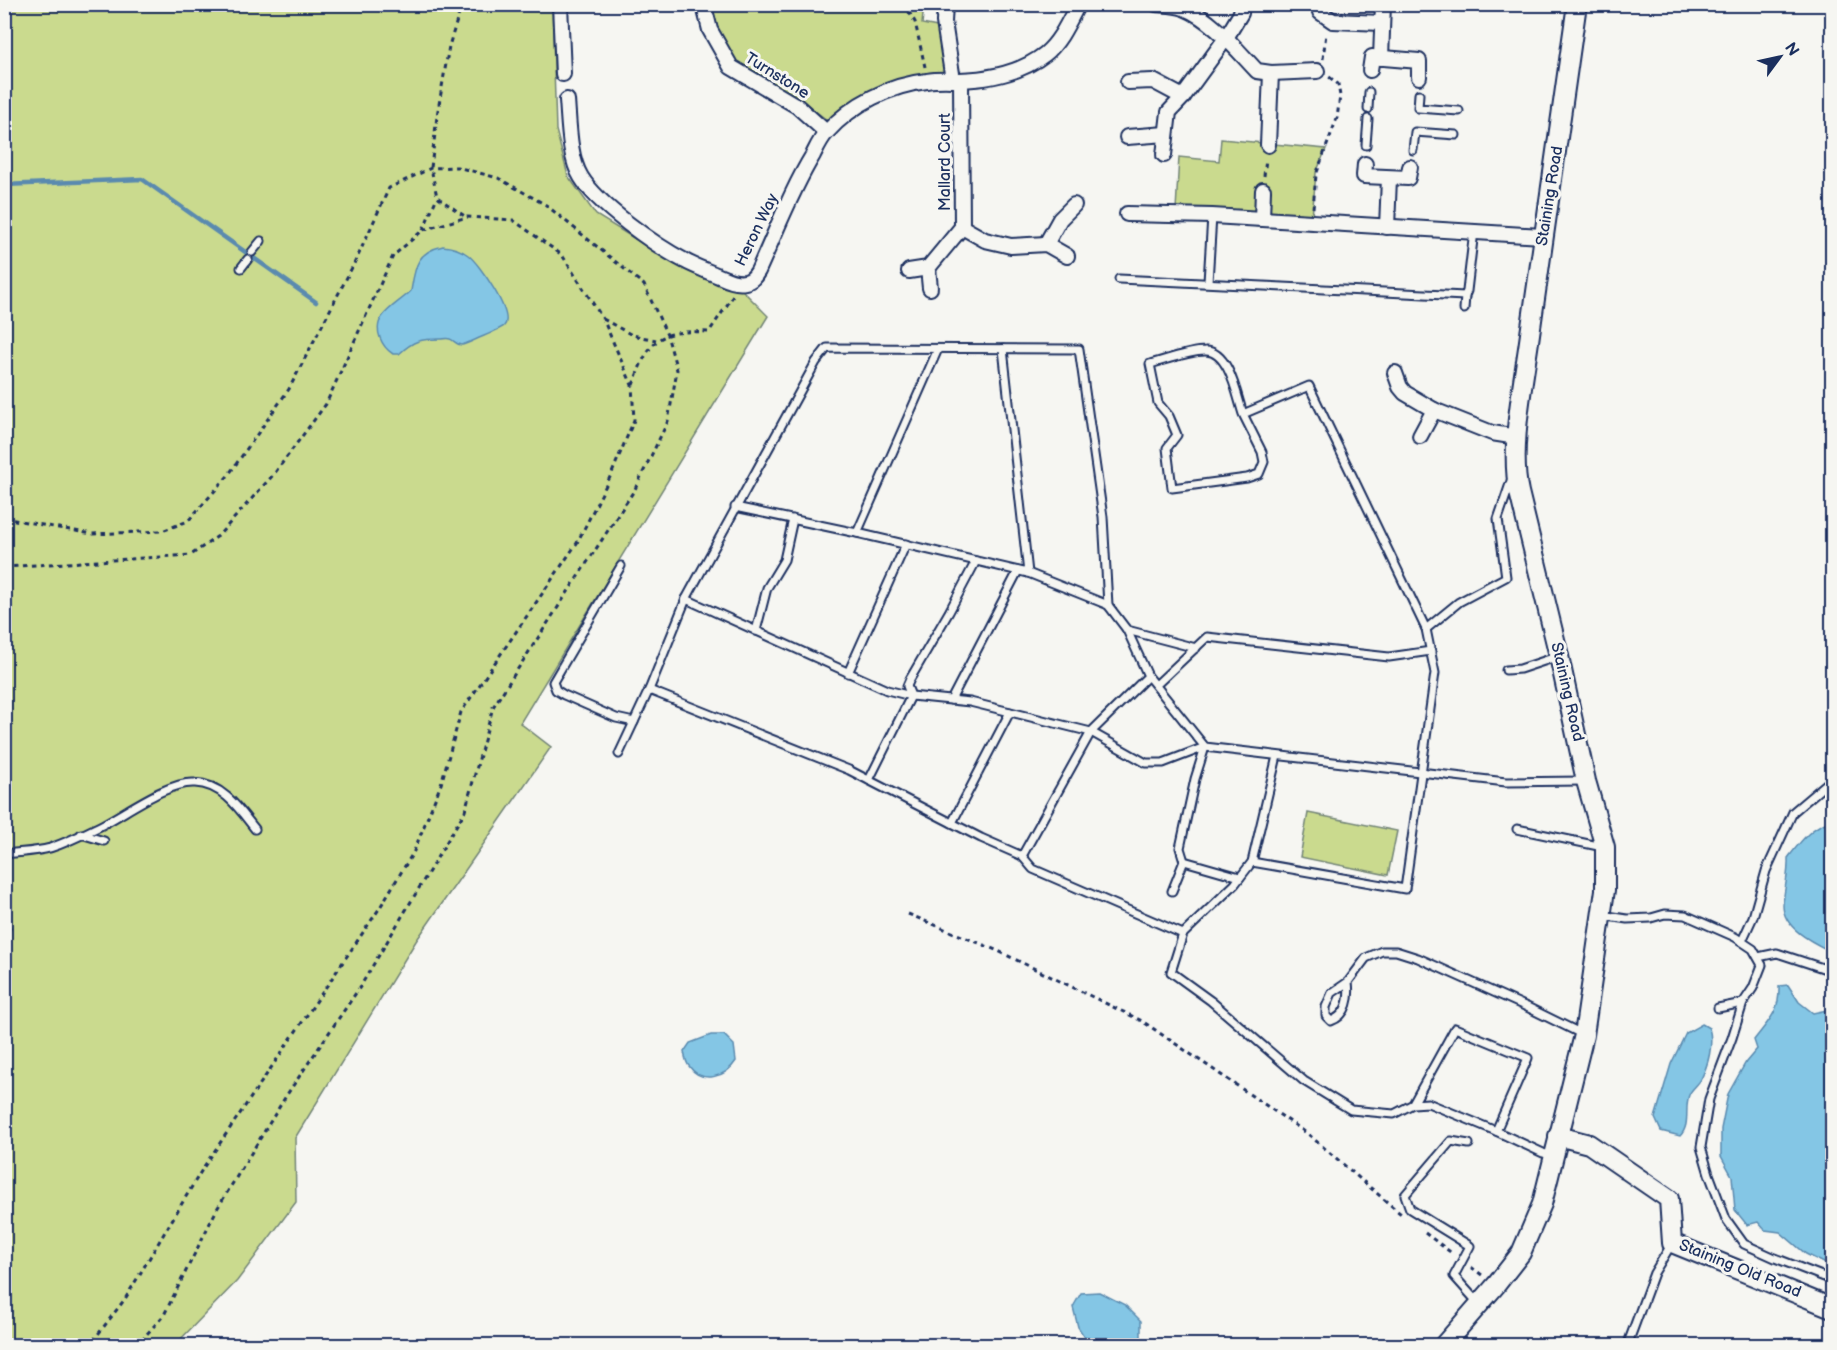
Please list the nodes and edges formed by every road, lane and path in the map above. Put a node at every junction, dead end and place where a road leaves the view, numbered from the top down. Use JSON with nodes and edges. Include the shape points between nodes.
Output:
{"nodes":[{"id":1,"x":462,"y":4,"type":"edge"},
{"id":2,"x":560,"y":4,"type":"edge"},
{"id":3,"x":904,"y":4,"type":"edge"},
{"id":4,"x":945,"y":4,"type":"edge"},
{"id":5,"x":1078,"y":4,"type":"edge"},
{"id":6,"x":1156,"y":4,"type":"edge"},
{"id":7,"x":1242,"y":4,"type":"edge"},
{"id":8,"x":1383,"y":4,"type":"edge"},
{"id":9,"x":1577,"y":4,"type":"edge"},
{"id":10,"x":705,"y":10,"type":"dead end"},
{"id":11,"x":1320,"y":12,"type":"dead end"},
{"id":12,"x":1333,"y":21,"type":"junction"},
{"id":13,"x":1382,"y":23,"type":"junction"},
{"id":14,"x":1226,"y":38,"type":"junction"},
{"id":15,"x":1381,"y":58,"type":"junction"},
{"id":16,"x":1322,"y":68,"type":"junction"},
{"id":17,"x":1370,"y":70,"type":"dead end"},
{"id":18,"x":1271,"y":73,"type":"junction"},
{"id":19,"x":563,"y":74,"type":"dead end"},
{"id":20,"x":1419,"y":77,"type":"dead end"},
{"id":21,"x":928,"y":80,"type":"junction"},
{"id":22,"x":957,"y":80,"type":"junction"},
{"id":23,"x":1128,"y":81,"type":"dead end"},
{"id":24,"x":1369,"y":92,"type":"dead end"},
{"id":25,"x":1419,"y":94,"type":"dead end"},
{"id":26,"x":1183,"y":97,"type":"junction"},
{"id":27,"x":567,"y":100,"type":"dead end"},
{"id":28,"x":1368,"y":109,"type":"dead end"},
{"id":29,"x":1459,"y":111,"type":"dead end"},
{"id":30,"x":1368,"y":119,"type":"dead end"},
{"id":31,"x":826,"y":132,"type":"junction"},
{"id":32,"x":1166,"y":134,"type":"junction"},
{"id":33,"x":1456,"y":135,"type":"dead end"},
{"id":34,"x":1127,"y":137,"type":"dead end"},
{"id":35,"x":1268,"y":145,"type":"joint"},
{"id":36,"x":1366,"y":145,"type":"dead end"},
{"id":37,"x":1413,"y":150,"type":"dead end"},
{"id":38,"x":1164,"y":155,"type":"dead end"},
{"id":39,"x":1365,"y":164,"type":"dead end"},
{"id":40,"x":1410,"y":167,"type":"dead end"},
{"id":41,"x":430,"y":168,"type":"junction"},
{"id":42,"x":1389,"y":178,"type":"junction"},
{"id":43,"x":1263,"y":190,"type":"joint"},
{"id":44,"x":437,"y":197,"type":"junction"},
{"id":45,"x":1074,"y":205,"type":"dead end"},
{"id":46,"x":1127,"y":214,"type":"dead end"},
{"id":47,"x":1212,"y":216,"type":"junction"},
{"id":48,"x":467,"y":217,"type":"junction"},
{"id":49,"x":1262,"y":219,"type":"junction"},
{"id":50,"x":1311,"y":221,"type":"junction"},
{"id":51,"x":962,"y":226,"type":"junction"},
{"id":52,"x":1386,"y":227,"type":"junction"},
{"id":53,"x":423,"y":230,"type":"junction"},
{"id":54,"x":1474,"y":231,"type":"junction"},
{"id":55,"x":1543,"y":237,"type":"junction"},
{"id":56,"x":261,"y":241,"type":"dead end"},
{"id":57,"x":1046,"y":244,"type":"junction"},
{"id":58,"x":1067,"y":256,"type":"dead end"},
{"id":59,"x":240,"y":268,"type":"dead end"},
{"id":60,"x":928,"y":268,"type":"junction"},
{"id":61,"x":909,"y":272,"type":"dead end"},
{"id":62,"x":1119,"y":279,"type":"dead end"},
{"id":63,"x":743,"y":282,"type":"junction"},
{"id":64,"x":1208,"y":282,"type":"junction"},
{"id":65,"x":930,"y":288,"type":"dead end"},
{"id":66,"x":1465,"y":296,"type":"junction"},
{"id":67,"x":1464,"y":309,"type":"dead end"},
{"id":68,"x":603,"y":319,"type":"junction"},
{"id":69,"x":667,"y":335,"type":"junction"},
{"id":70,"x":656,"y":340,"type":"junction"},
{"id":71,"x":938,"y":349,"type":"junction"},
{"id":72,"x":1003,"y":349,"type":"junction"},
{"id":73,"x":1395,"y":373,"type":"dead end"},
{"id":74,"x":632,"y":386,"type":"junction"},
{"id":75,"x":1434,"y":410,"type":"junction"},
{"id":76,"x":1243,"y":414,"type":"junction"},
{"id":77,"x":1420,"y":436,"type":"dead end"},
{"id":78,"x":1517,"y":436,"type":"junction"},
{"id":79,"x":1515,"y":468,"type":"junction"},
{"id":80,"x":735,"y":507,"type":"junction"},
{"id":81,"x":4,"y":518,"type":"edge"},
{"id":82,"x":793,"y":519,"type":"junction"},
{"id":83,"x":857,"y":533,"type":"junction"},
{"id":84,"x":906,"y":544,"type":"junction"},
{"id":85,"x":976,"y":561,"type":"junction"},
{"id":86,"x":621,"y":566,"type":"dead end"},
{"id":87,"x":4,"y":567,"type":"edge"},
{"id":88,"x":1018,"y":571,"type":"junction"},
{"id":89,"x":1028,"y":573,"type":"junction"},
{"id":90,"x":686,"y":599,"type":"junction"},
{"id":91,"x":1108,"y":605,"type":"junction"},
{"id":92,"x":1426,"y":629,"type":"junction"},
{"id":93,"x":1127,"y":630,"type":"junction"},
{"id":94,"x":756,"y":631,"type":"junction"},
{"id":95,"x":1196,"y":648,"type":"junction"},
{"id":96,"x":1431,"y":651,"type":"junction"},
{"id":97,"x":1559,"y":656,"type":"junction"},
{"id":98,"x":1506,"y":670,"type":"dead end"},
{"id":99,"x":848,"y":672,"type":"junction"},
{"id":100,"x":1148,"y":676,"type":"junction"},
{"id":101,"x":1156,"y":685,"type":"junction"},
{"id":102,"x":649,"y":690,"type":"junction"},
{"id":103,"x":911,"y":696,"type":"junction"},
{"id":104,"x":951,"y":700,"type":"junction"},
{"id":105,"x":1011,"y":712,"type":"junction"},
{"id":106,"x":634,"y":722,"type":"junction"},
{"id":107,"x":1091,"y":732,"type":"junction"},
{"id":108,"x":1205,"y":747,"type":"junction"},
{"id":109,"x":619,"y":754,"type":"dead end"},
{"id":110,"x":1276,"y":756,"type":"junction"},
{"id":111,"x":1422,"y":773,"type":"junction"},
{"id":112,"x":1833,"y":779,"type":"edge"},
{"id":113,"x":869,"y":780,"type":"junction"},
{"id":114,"x":1586,"y":781,"type":"junction"},
{"id":115,"x":952,"y":823,"type":"junction"},
{"id":116,"x":255,"y":829,"type":"dead end"},
{"id":117,"x":1517,"y":829,"type":"dead end"},
{"id":118,"x":81,"y":834,"type":"junction"},
{"id":119,"x":104,"y":841,"type":"dead end"},
{"id":120,"x":1605,"y":847,"type":"junction"},
{"id":121,"x":4,"y":855,"type":"edge"},
{"id":122,"x":1022,"y":856,"type":"junction"},
{"id":123,"x":1184,"y":861,"type":"junction"},
{"id":124,"x":1251,"y":862,"type":"junction"},
{"id":125,"x":1240,"y":877,"type":"junction"},
{"id":126,"x":1172,"y":891,"type":"dead end"},
{"id":127,"x":908,"y":914,"type":"dead end"},
{"id":128,"x":1602,"y":915,"type":"junction"},
{"id":129,"x":1183,"y":934,"type":"junction"},
{"id":130,"x":1742,"y":941,"type":"junction"},
{"id":131,"x":1758,"y":957,"type":"junction"},
{"id":132,"x":1833,"y":971,"type":"edge"},
{"id":133,"x":1348,"y":982,"type":"junction"},
{"id":134,"x":1743,"y":1003,"type":"junction"},
{"id":135,"x":1718,"y":1008,"type":"dead end"},
{"id":136,"x":1584,"y":1035,"type":"junction"},
{"id":137,"x":1413,"y":1104,"type":"junction"},
{"id":138,"x":1496,"y":1131,"type":"junction"},
{"id":139,"x":1558,"y":1136,"type":"junction"},
{"id":140,"x":1469,"y":1144,"type":"dead end"},
{"id":141,"x":1553,"y":1156,"type":"junction"},
{"id":142,"x":1409,"y":1221,"type":"dead end"},
{"id":143,"x":1418,"y":1227,"type":"dead end"},
{"id":144,"x":1672,"y":1242,"type":"junction"},
{"id":145,"x":1462,"y":1261,"type":"junction"},
{"id":146,"x":1833,"y":1280,"type":"edge"},
{"id":147,"x":1496,"y":1285,"type":"junction"},
{"id":148,"x":1479,"y":1305,"type":"junction"},
{"id":149,"x":1833,"y":1308,"type":"edge"},
{"id":150,"x":89,"y":1346,"type":"edge"},
{"id":151,"x":136,"y":1346,"type":"edge"},
{"id":152,"x":1443,"y":1346,"type":"edge"},
{"id":153,"x":1627,"y":1346,"type":"edge"}],
"edges":[{"from":1,"to":41,"type":"path","via":[[448,46]]},
{"from":2,"to":19,"type":"street"},
{"from":3,"to":21,"type":"path","via":[[915,22]]},
{"from":4,"to":22,"type":"street","via":[[944,22]]},
{"from":5,"to":22,"type":"street","name":"Heron Way","via":[[1055,43],[1039,58],[1008,73]]},
{"from":6,"to":14,"type":"street","via":[[1185,8]]},
{"from":7,"to":14,"type":"street"},
{"from":8,"to":13,"type":"street"},
{"from":9,"to":55,"type":"street","name":"Staining Road"},
{"from":10,"to":31,"type":"street","name":"Turnstone","via":[[710,30],[731,67],[797,106]]},
{"from":11,"to":12,"type":"street"},
{"from":12,"to":13,"type":"street"},
{"from":12,"to":16,"type":"path","via":[[1326,30]]},
{"from":13,"to":15,"type":"street"},
{"from":14,"to":18,"type":"street","via":[[1257,71]]},
{"from":14,"to":26,"type":"street"},
{"from":15,"to":17,"type":"street","via":[[1372,57]]},
{"from":15,"to":20,"type":"street","via":[[1419,61]]},
{"from":16,"to":18,"type":"street"},
{"from":16,"to":50,"type":"path","via":[[1338,84],[1340,96],[1337,118],[1316,175]]},
{"from":18,"to":35,"type":"street"},
{"from":21,"to":22,"type":"street","name":"Heron Way"},
{"from":21,"to":31,"type":"street","name":"Heron Way","via":[[877,95]]},
{"from":22,"to":51,"type":"street","name":"Mallard Court"},
{"from":23,"to":26,"type":"street","via":[[1153,81]]},
{"from":24,"to":28,"type":"lane"},
{"from":25,"to":29,"type":"lane","via":[[1418,108]]},
{"from":26,"to":32,"type":"street","via":[[1169,112]]},
{"from":27,"to":63,"type":"street","name":"Heron Way","via":[[574,160],[588,188],[654,242],[684,261],[732,282]]},
{"from":30,"to":36,"type":"lane"},
{"from":31,"to":63,"type":"street","name":"Heron Way","via":[[803,171],[758,271],[754,278]]},
{"from":32,"to":34,"type":"street"},
{"from":32,"to":38,"type":"street"},
{"from":33,"to":37,"type":"lane","via":[[1415,132]]},
{"from":35,"to":43,"type":"path"},
{"from":39,"to":42,"type":"street","via":[[1364,176]]},
{"from":40,"to":42,"type":"street","via":[[1408,178]]},
{"from":41,"to":44,"type":"path"},
{"from":41,"to":69,"type":"path","via":[[457,167],[498,178],[546,205],[644,285]]},
{"from":41,"to":81,"type":"path","via":[[389,188],[289,389],[227,477],[188,521],[162,531],[92,534]]},
{"from":42,"to":52,"type":"street"},
{"from":43,"to":49,"type":"street"},
{"from":44,"to":48,"type":"path"},
{"from":44,"to":53,"type":"path"},
{"from":45,"to":57,"type":"street","via":[[1060,219]]},
{"from":46,"to":47,"type":"street"},
{"from":47,"to":49,"type":"street"},
{"from":47,"to":64,"type":"lane"},
{"from":48,"to":53,"type":"path"},
{"from":48,"to":68,"type":"path","via":[[513,220],[562,255]]},
{"from":49,"to":50,"type":"street"},
{"from":50,"to":52,"type":"street"},
{"from":51,"to":57,"type":"street","name":"Mallard Court","via":[[986,240],[1011,246]]},
{"from":51,"to":60,"type":"street"},
{"from":52,"to":54,"type":"street"},
{"from":53,"to":87,"type":"path","via":[[393,256],[326,404],[274,474],[218,536],[191,555]]},
{"from":54,"to":55,"type":"street"},
{"from":54,"to":66,"type":"lane"},
{"from":55,"to":78,"type":"street","name":"Staining Road"},
{"from":56,"to":59,"type":"lane"},
{"from":57,"to":58,"type":"street"},
{"from":60,"to":61,"type":"street"},
{"from":60,"to":65,"type":"street"},
{"from":62,"to":64,"type":"lane"},
{"from":63,"to":69,"type":"path","via":[[709,332]]},
{"from":64,"to":66,"type":"lane"},
{"from":66,"to":67,"type":"lane"},
{"from":68,"to":70,"type":"path","via":[[632,335]]},
{"from":68,"to":74,"type":"path"},
{"from":69,"to":70,"type":"path"},
{"from":69,"to":151,"type":"path","via":[[677,370],[668,422],[635,489],[494,706],[465,812],[360,987],[286,1096],[217,1209],[164,1315]]},
{"from":70,"to":74,"type":"path","via":[[644,355]]},
{"from":71,"to":72,"type":"lane"},
{"from":71,"to":80,"type":"lane","via":[[827,348]]},
{"from":71,"to":83,"type":"lane"},
{"from":72,"to":89,"type":"lane"},
{"from":72,"to":91,"type":"lane","via":[[1079,349],[1103,517]]},
{"from":73,"to":75,"type":"street","via":[[1405,393]]},
{"from":74,"to":150,"type":"path","via":[[634,420],[612,473],[577,543],[461,712],[441,784],[414,851],[379,909],[203,1168],[125,1299]]},
{"from":75,"to":77,"type":"street"},
{"from":75,"to":78,"type":"street","via":[[1492,434]]},
{"from":76,"to":76,"type":"lane","via":[[1229,369],[1219,356],[1206,350],[1150,364],[1158,403],[1177,435],[1167,448],[1172,488],[1259,474],[1264,462],[1262,452]]},
{"from":76,"to":92,"type":"lane","via":[[1309,386]]},
{"from":78,"to":79,"type":"street","name":"Staining Road"},
{"from":79,"to":92,"type":"lane","via":[[1498,519],[1506,577],[1459,602]]},
{"from":79,"to":97,"type":"street","name":"Staining Road"},
{"from":80,"to":82,"type":"lane"},
{"from":80,"to":90,"type":"lane"},
{"from":82,"to":83,"type":"lane"},
{"from":82,"to":94,"type":"lane","via":[[784,560],[767,588]]},
{"from":83,"to":84,"type":"lane"},
{"from":84,"to":85,"type":"lane"},
{"from":84,"to":99,"type":"lane"},
{"from":85,"to":88,"type":"lane"},
{"from":85,"to":103,"type":"lane","via":[[910,679],[907,686]]},
{"from":86,"to":106,"type":"lane","via":[[553,682],[564,695]]},
{"from":88,"to":89,"type":"lane"},
{"from":88,"to":104,"type":"lane"},
{"from":89,"to":91,"type":"lane"},
{"from":90,"to":94,"type":"lane"},
{"from":90,"to":102,"type":"lane"},
{"from":91,"to":93,"type":"lane"},
{"from":92,"to":96,"type":"lane"},
{"from":93,"to":95,"type":"lane"},
{"from":93,"to":100,"type":"lane"},
{"from":94,"to":99,"type":"lane"},
{"from":95,"to":96,"type":"lane","via":[[1208,637],[1389,657]]},
{"from":95,"to":101,"type":"lane"},
{"from":96,"to":111,"type":"lane","via":[[1435,673]]},
{"from":97,"to":98,"type":"lane"},
{"from":97,"to":114,"type":"street","name":"Staining Road"},
{"from":99,"to":103,"type":"lane"},
{"from":100,"to":101,"type":"lane"},
{"from":100,"to":107,"type":"lane"},
{"from":101,"to":108,"type":"lane"},
{"from":102,"to":106,"type":"lane"},
{"from":102,"to":113,"type":"lane"},
{"from":103,"to":104,"type":"lane"},
{"from":103,"to":113,"type":"lane"},
{"from":104,"to":105,"type":"lane"},
{"from":105,"to":107,"type":"lane"},
{"from":105,"to":115,"type":"lane"},
{"from":106,"to":109,"type":"lane"},
{"from":107,"to":108,"type":"lane","via":[[1146,763],[1163,763]]},
{"from":107,"to":122,"type":"lane"},
{"from":108,"to":110,"type":"lane"},
{"from":108,"to":123,"type":"lane","via":[[1180,848]]},
{"from":110,"to":111,"type":"lane"},
{"from":110,"to":124,"type":"lane"},
{"from":111,"to":114,"type":"lane","via":[[1506,782]]},
{"from":111,"to":124,"type":"lane","via":[[1404,889]]},
{"from":112,"to":130,"type":"lane","via":[[1793,812],[1766,871]]},
{"from":113,"to":115,"type":"lane"},
{"from":114,"to":120,"type":"street","name":"Staining Road"},
{"from":115,"to":122,"type":"lane"},
{"from":116,"to":118,"type":"lane","via":[[236,804],[216,789],[195,783],[151,797]]},
{"from":117,"to":120,"type":"lane"},
{"from":118,"to":119,"type":"lane"},
{"from":118,"to":121,"type":"lane","via":[[50,848]]},
{"from":120,"to":128,"type":"street","name":"Staining Road"},
{"from":122,"to":129,"type":"lane","via":[[1033,869]]},
{"from":123,"to":125,"type":"lane"},
{"from":123,"to":126,"type":"lane"},
{"from":124,"to":125,"type":"lane"},
{"from":125,"to":129,"type":"lane"},
{"from":127,"to":142,"type":"path","via":[[996,950],[1142,1021],[1308,1134]]},
{"from":128,"to":130,"type":"lane","via":[[1627,919],[1685,915]]},
{"from":128,"to":136,"type":"street","name":"Staining Road"},
{"from":129,"to":137,"type":"lane","via":[[1171,972],[1304,1081],[1351,1110],[1394,1114]]},
{"from":130,"to":131,"type":"lane"},
{"from":131,"to":132,"type":"lane","via":[[1777,953]]},
{"from":131,"to":134,"type":"lane","via":[[1762,965]]},
{"from":133,"to":133,"type":"lane","via":[[1332,993],[1326,1007],[1326,1016],[1331,1021],[1345,1010]]},
{"from":133,"to":136,"type":"lane","via":[[1366,958],[1382,951],[1396,951],[1527,1006]]},
{"from":134,"to":135,"type":"lane"},
{"from":134,"to":146,"type":"lane","via":[[1709,1099],[1701,1147],[1709,1174],[1726,1219],[1744,1244]]},
{"from":136,"to":139,"type":"street","name":"Staining Road"},
{"from":137,"to":138,"type":"lane","via":[[1428,1103]]},
{"from":137,"to":138,"type":"lane","via":[[1455,1028],[1528,1058]]},
{"from":138,"to":141,"type":"lane"},
{"from":139,"to":141,"type":"street","name":"Staining Road"},
{"from":139,"to":144,"type":"street","name":"Staining Old Road","via":[[1589,1144],[1669,1199]]},
{"from":140,"to":145,"type":"lane","via":[[1451,1140],[1405,1195],[1410,1209],[1470,1246]]},
{"from":141,"to":147,"type":"street","name":"Staining Road","via":[[1533,1229],[1521,1253]]},
{"from":143,"to":145,"type":"path"},
{"from":144,"to":149,"type":"street","name":"Staining Old Road"},
{"from":144,"to":153,"type":"lane","via":[[1654,1273]]},
{"from":145,"to":147,"type":"path"},
{"from":145,"to":148,"type":"lane","via":[[1454,1276]]},
{"from":147,"to":148,"type":"street","name":"Staining Road"},
{"from":148,"to":152,"type":"street","name":"Staining Road"}]}
